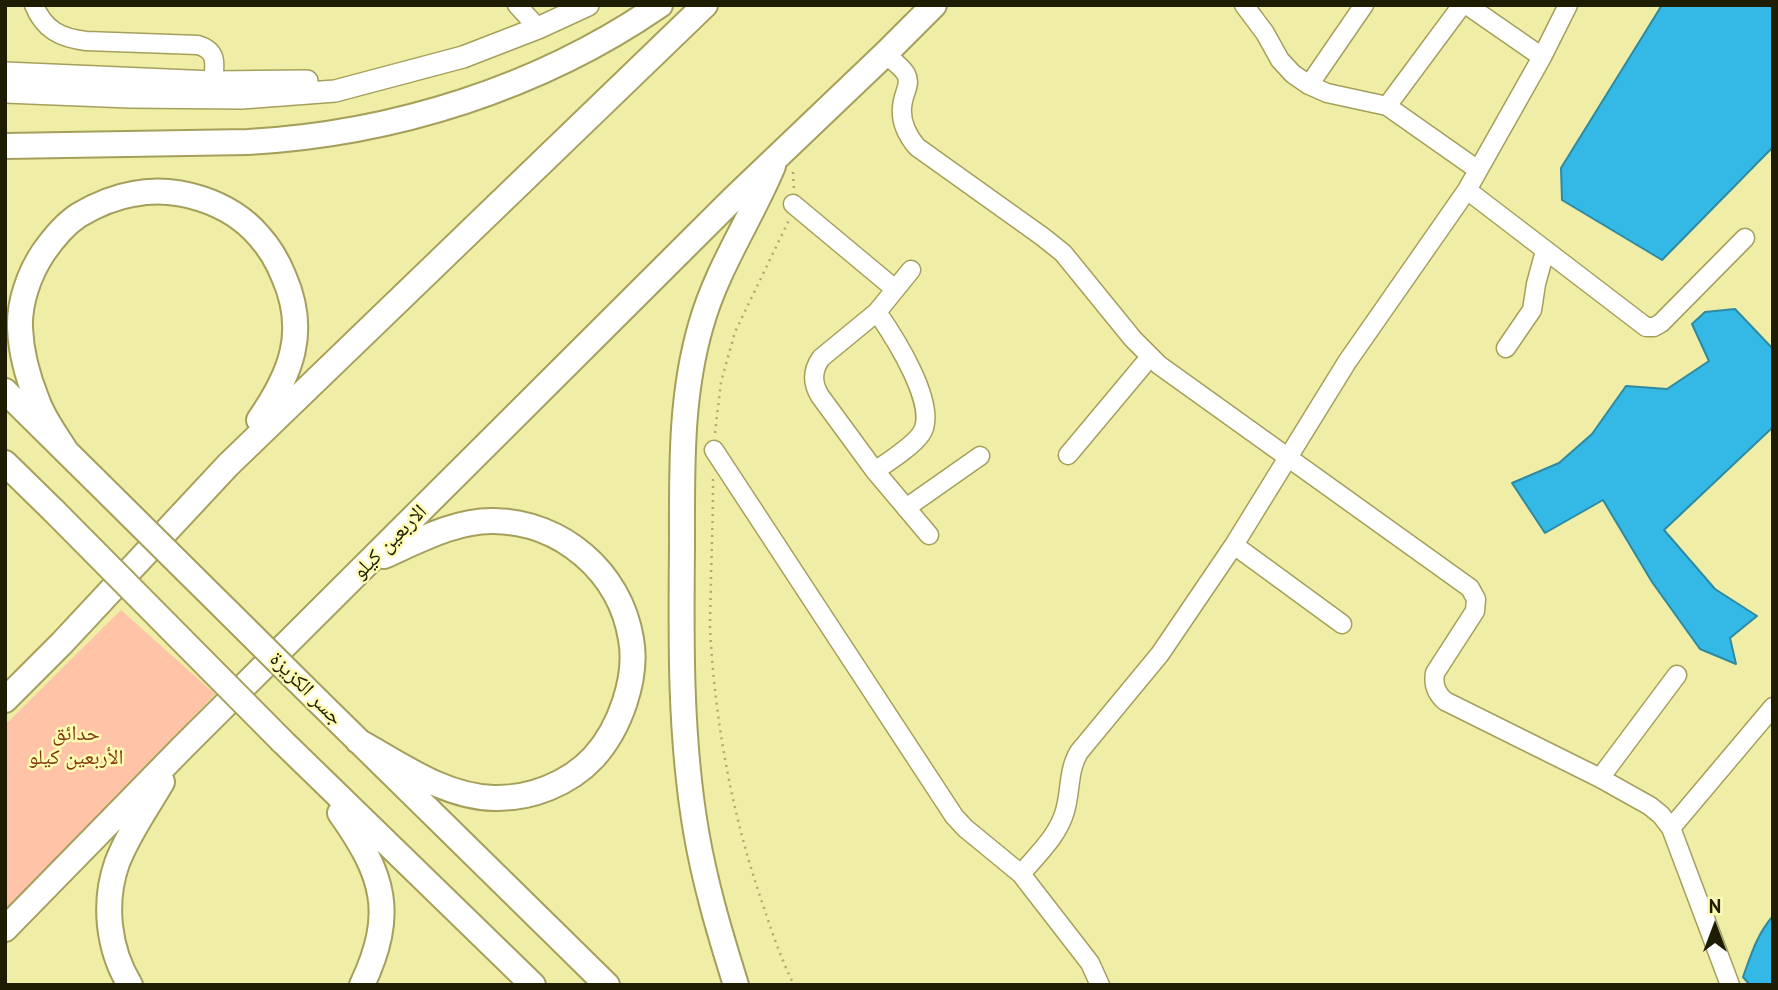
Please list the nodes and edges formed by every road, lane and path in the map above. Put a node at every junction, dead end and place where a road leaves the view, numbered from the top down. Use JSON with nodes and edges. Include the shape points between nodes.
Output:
{"nodes":[{"id":1,"x":34,"y":5,"type":"edge"},
{"id":2,"x":517,"y":5,"type":"edge"},
{"id":3,"x":660,"y":5,"type":"edge"},
{"id":4,"x":705,"y":5,"type":"edge"},
{"id":5,"x":934,"y":5,"type":"edge"},
{"id":6,"x":1244,"y":5,"type":"edge"},
{"id":7,"x":1364,"y":5,"type":"edge"},
{"id":8,"x":1465,"y":5,"type":"edge"},
{"id":9,"x":1568,"y":5,"type":"edge"},
{"id":10,"x":584,"y":6,"type":"edge"},
{"id":11,"x":538,"y":28,"type":"junction"},
{"id":12,"x":885,"y":54,"type":"junction"},
{"id":13,"x":1542,"y":57,"type":"junction"},
{"id":14,"x":5,"y":73,"type":"edge"},
{"id":15,"x":369,"y":81,"type":"junction"},
{"id":16,"x":214,"y":82,"type":"junction"},
{"id":17,"x":1309,"y":85,"type":"junction"},
{"id":18,"x":5,"y":92,"type":"edge"},
{"id":19,"x":1387,"y":106,"type":"junction"},
{"id":20,"x":5,"y":146,"type":"edge"},
{"id":21,"x":781,"y":153,"type":"junction"},
{"id":22,"x":1478,"y":170,"type":"junction"},
{"id":23,"x":1467,"y":190,"type":"junction"},
{"id":24,"x":793,"y":204,"type":"junction"},
{"id":25,"x":1745,"y":238,"type":"dead end"},
{"id":26,"x":1545,"y":251,"type":"junction"},
{"id":27,"x":911,"y":270,"type":"dead end"},
{"id":28,"x":895,"y":289,"type":"junction"},
{"id":29,"x":877,"y":312,"type":"junction"},
{"id":30,"x":1506,"y":348,"type":"dead end"},
{"id":31,"x":1150,"y":357,"type":"junction"},
{"id":32,"x":5,"y":391,"type":"edge"},
{"id":33,"x":714,"y":450,"type":"junction"},
{"id":34,"x":66,"y":451,"type":"junction"},
{"id":35,"x":1068,"y":454,"type":"dead end"},
{"id":36,"x":980,"y":456,"type":"dead end"},
{"id":37,"x":1289,"y":457,"type":"junction"},
{"id":38,"x":5,"y":463,"type":"edge"},
{"id":39,"x":228,"y":465,"type":"junction"},
{"id":40,"x":875,"y":471,"type":"junction"},
{"id":41,"x":5,"y":473,"type":"edge"},
{"id":42,"x":906,"y":508,"type":"junction"},
{"id":43,"x":54,"y":511,"type":"junction"},
{"id":44,"x":929,"y":535,"type":"dead end"},
{"id":45,"x":1234,"y":545,"type":"junction"},
{"id":46,"x":370,"y":562,"type":"junction"},
{"id":47,"x":1342,"y":624,"type":"dead end"},
{"id":48,"x":62,"y":642,"type":"junction"},
{"id":49,"x":1677,"y":675,"type":"dead end"},
{"id":50,"x":5,"y":688,"type":"edge"},
{"id":51,"x":5,"y":700,"type":"edge"},
{"id":52,"x":1773,"y":706,"type":"edge"},
{"id":53,"x":358,"y":741,"type":"junction"},
{"id":54,"x":183,"y":747,"type":"junction"},
{"id":55,"x":303,"y":761,"type":"junction"},
{"id":56,"x":1600,"y":778,"type":"junction"},
{"id":57,"x":1671,"y":828,"type":"junction"},
{"id":58,"x":1021,"y":874,"type":"junction"},
{"id":59,"x":5,"y":929,"type":"edge"},
{"id":60,"x":130,"y":985,"type":"edge"},
{"id":61,"x":362,"y":985,"type":"edge"},
{"id":62,"x":533,"y":985,"type":"edge"},
{"id":63,"x":607,"y":985,"type":"edge"},
{"id":64,"x":736,"y":985,"type":"edge"},
{"id":65,"x":794,"y":985,"type":"edge"},
{"id":66,"x":1100,"y":985,"type":"edge"},
{"id":67,"x":1730,"y":985,"type":"edge"}],
"edges":[{"from":1,"to":16,"type":"street","via":[[44,23],[69,39],[207,47],[215,63]]},
{"from":2,"to":11,"type":"street"},
{"from":3,"to":20,"type":"highway","via":[[581,53],[528,77],[381,125],[248,142]]},
{"from":4,"to":39,"type":"highway"},
{"from":5,"to":12,"type":"highway","name":"الاربعين كيلو"},
{"from":6,"to":17,"type":"street","via":[[1280,60]]},
{"from":7,"to":17,"type":"street"},
{"from":8,"to":13,"type":"street"},
{"from":8,"to":19,"type":"street"},
{"from":9,"to":13,"type":"street"},
{"from":10,"to":11,"type":"main road"},
{"from":11,"to":15,"type":"main road","via":[[463,57]]},
{"from":12,"to":21,"type":"highway","name":"الاربعين كيلو"},
{"from":12,"to":31,"type":"street","via":[[907,77],[903,121],[917,147],[1063,253]]},
{"from":13,"to":22,"type":"street"},
{"from":14,"to":16,"type":"main road"},
{"from":15,"to":16,"type":"main road"},
{"from":15,"to":18,"type":"main road","via":[[328,92],[242,98]]},
{"from":17,"to":19,"type":"street"},
{"from":19,"to":22,"type":"street"},
{"from":21,"to":24,"type":"path","via":[[790,159]]},
{"from":21,"to":46,"type":"highway","name":"الاربعين كيلو"},
{"from":21,"to":64,"type":"highway","via":[[709,299],[689,377],[683,437],[682,655],[689,779],[706,883]]},
{"from":22,"to":23,"type":"street"},
{"from":23,"to":26,"type":"street"},
{"from":23,"to":37,"type":"street","via":[[1347,362]]},
{"from":24,"to":28,"type":"street"},
{"from":24,"to":33,"type":"path","via":[[735,332],[721,382]]},
{"from":25,"to":26,"type":"street","via":[[1661,323],[1650,327],[1639,324]]},
{"from":26,"to":30,"type":"street","via":[[1532,310]]},
{"from":27,"to":28,"type":"street"},
{"from":28,"to":29,"type":"street"},
{"from":29,"to":40,"type":"street","via":[[919,386],[925,424],[915,440]]},
{"from":29,"to":40,"type":"street","via":[[821,358],[814,377],[816,390]]},
{"from":31,"to":35,"type":"street"},
{"from":31,"to":37,"type":"street"},
{"from":32,"to":34,"type":"highway","name":"جسر الكزيزة"},
{"from":33,"to":58,"type":"street","via":[[954,816]]},
{"from":33,"to":65,"type":"path","via":[[710,624],[719,728],[754,880]]},
{"from":34,"to":39,"type":"highway","via":[[37,402],[22,351],[23,298],[34,265],[77,216],[98,205],[136,193],[177,193],[216,204],[259,235],[276,260],[293,308],[294,349],[288,370]]},
{"from":34,"to":53,"type":"highway","name":"جسر الكزيزة","bridge":true},
{"from":36,"to":42,"type":"street"},
{"from":37,"to":45,"type":"street"},
{"from":37,"to":56,"type":"street","via":[[1474,593],[1475,611],[1435,673],[1434,686],[1440,696]]},
{"from":38,"to":43,"type":"highway"},
{"from":39,"to":48,"type":"highway"},
{"from":40,"to":42,"type":"street"},
{"from":41,"to":43,"type":"highway"},
{"from":42,"to":44,"type":"street"},
{"from":43,"to":55,"type":"highway","bridge":true},
{"from":45,"to":47,"type":"street"},
{"from":45,"to":58,"type":"street","via":[[1160,654],[1079,752],[1061,822]]},
{"from":46,"to":53,"type":"highway","via":[[429,536],[492,520],[550,533],[591,561],[619,599],[632,640],[632,664],[624,704],[594,757],[557,785],[538,792],[519,797],[469,795],[421,776]]},
{"from":46,"to":54,"type":"highway","name":"الاربعين كيلو"},
{"from":48,"to":50,"type":"highway"},
{"from":48,"to":51,"type":"highway"},
{"from":49,"to":56,"type":"street"},
{"from":52,"to":57,"type":"street"},
{"from":53,"to":63,"type":"highway","name":"جسر الكزيزة"},
{"from":54,"to":59,"type":"highway","name":"الاربعين كيلو"},
{"from":54,"to":60,"type":"highway","via":[[128,840],[111,887],[113,943]]},
{"from":55,"to":61,"type":"highway","via":[[360,842],[380,891],[382,925]]},
{"from":55,"to":62,"type":"highway"},
{"from":56,"to":57,"type":"street","via":[[1650,806]]},
{"from":57,"to":67,"type":"street"},
{"from":58,"to":66,"type":"street","via":[[1090,963]]}]}
